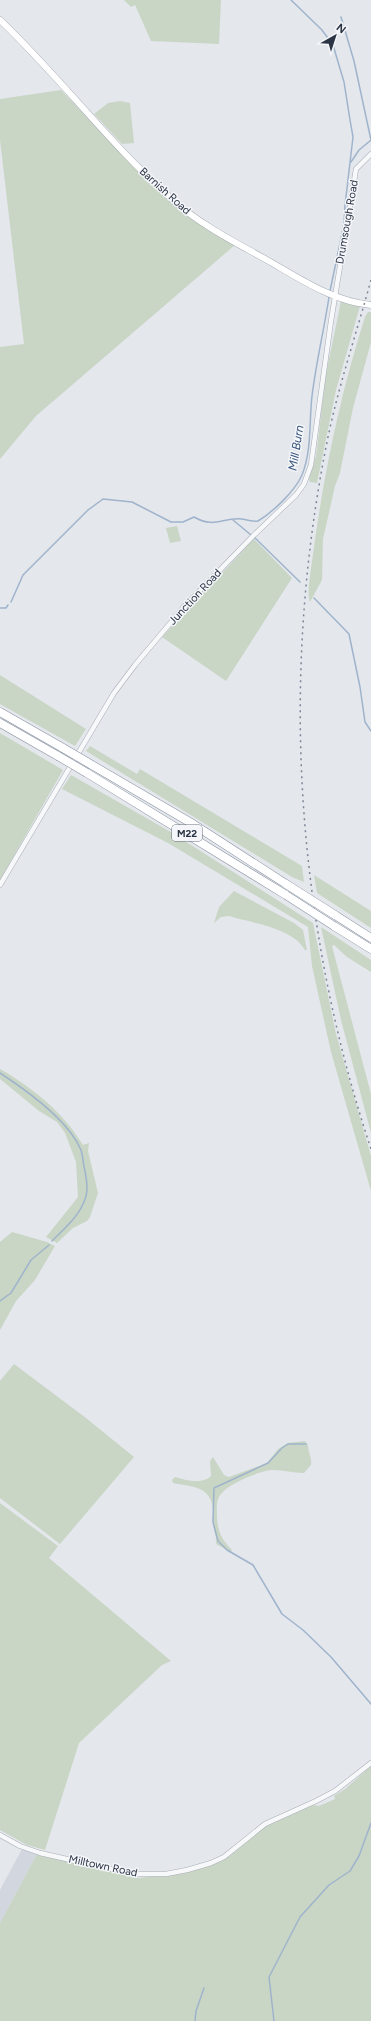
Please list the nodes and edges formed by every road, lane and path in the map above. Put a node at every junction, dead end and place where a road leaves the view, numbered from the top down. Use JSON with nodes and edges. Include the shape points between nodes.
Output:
{"nodes":[{"id":1,"x":0,"y":20,"type":"edge"},
{"id":2,"x":371,"y":154,"type":"edge"},
{"id":3,"x":331,"y":294,"type":"junction"},
{"id":4,"x":371,"y":305,"type":"edge"},
{"id":5,"x":0,"y":712,"type":"edge"},
{"id":6,"x":0,"y":723,"type":"edge"},
{"id":7,"x":0,"y":885,"type":"edge"},
{"id":8,"x":371,"y":938,"type":"edge"},
{"id":9,"x":371,"y":949,"type":"edge"},
{"id":10,"x":371,"y":1763,"type":"edge"},
{"id":11,"x":0,"y":1835,"type":"edge"}],
"edges":[{"from":1,"to":3,"type":"street","name":"Barnish Road","via":[[134,163],[174,201],[219,232]]},
{"from":2,"to":3,"type":"street","name":"Drumsough Road","via":[[356,169]]},
{"from":3,"to":4,"type":"street","name":"Barnish Road"},
{"from":3,"to":7,"type":"street","name":"Junction Road","via":[[311,465],[304,484],[183,608],[135,665],[114,693]]},
{"from":5,"to":8,"type":"highway","number":"M22","bridge":true,"via":[[193,824]]},
{"from":6,"to":9,"type":"highway","number":"M22","bridge":true,"via":[[87,773]]},
{"from":10,"to":11,"type":"street","name":"Milltown Road","via":[[335,1791],[266,1824],[224,1857],[187,1870],[166,1874],[133,1874],[40,1853]]}]}
